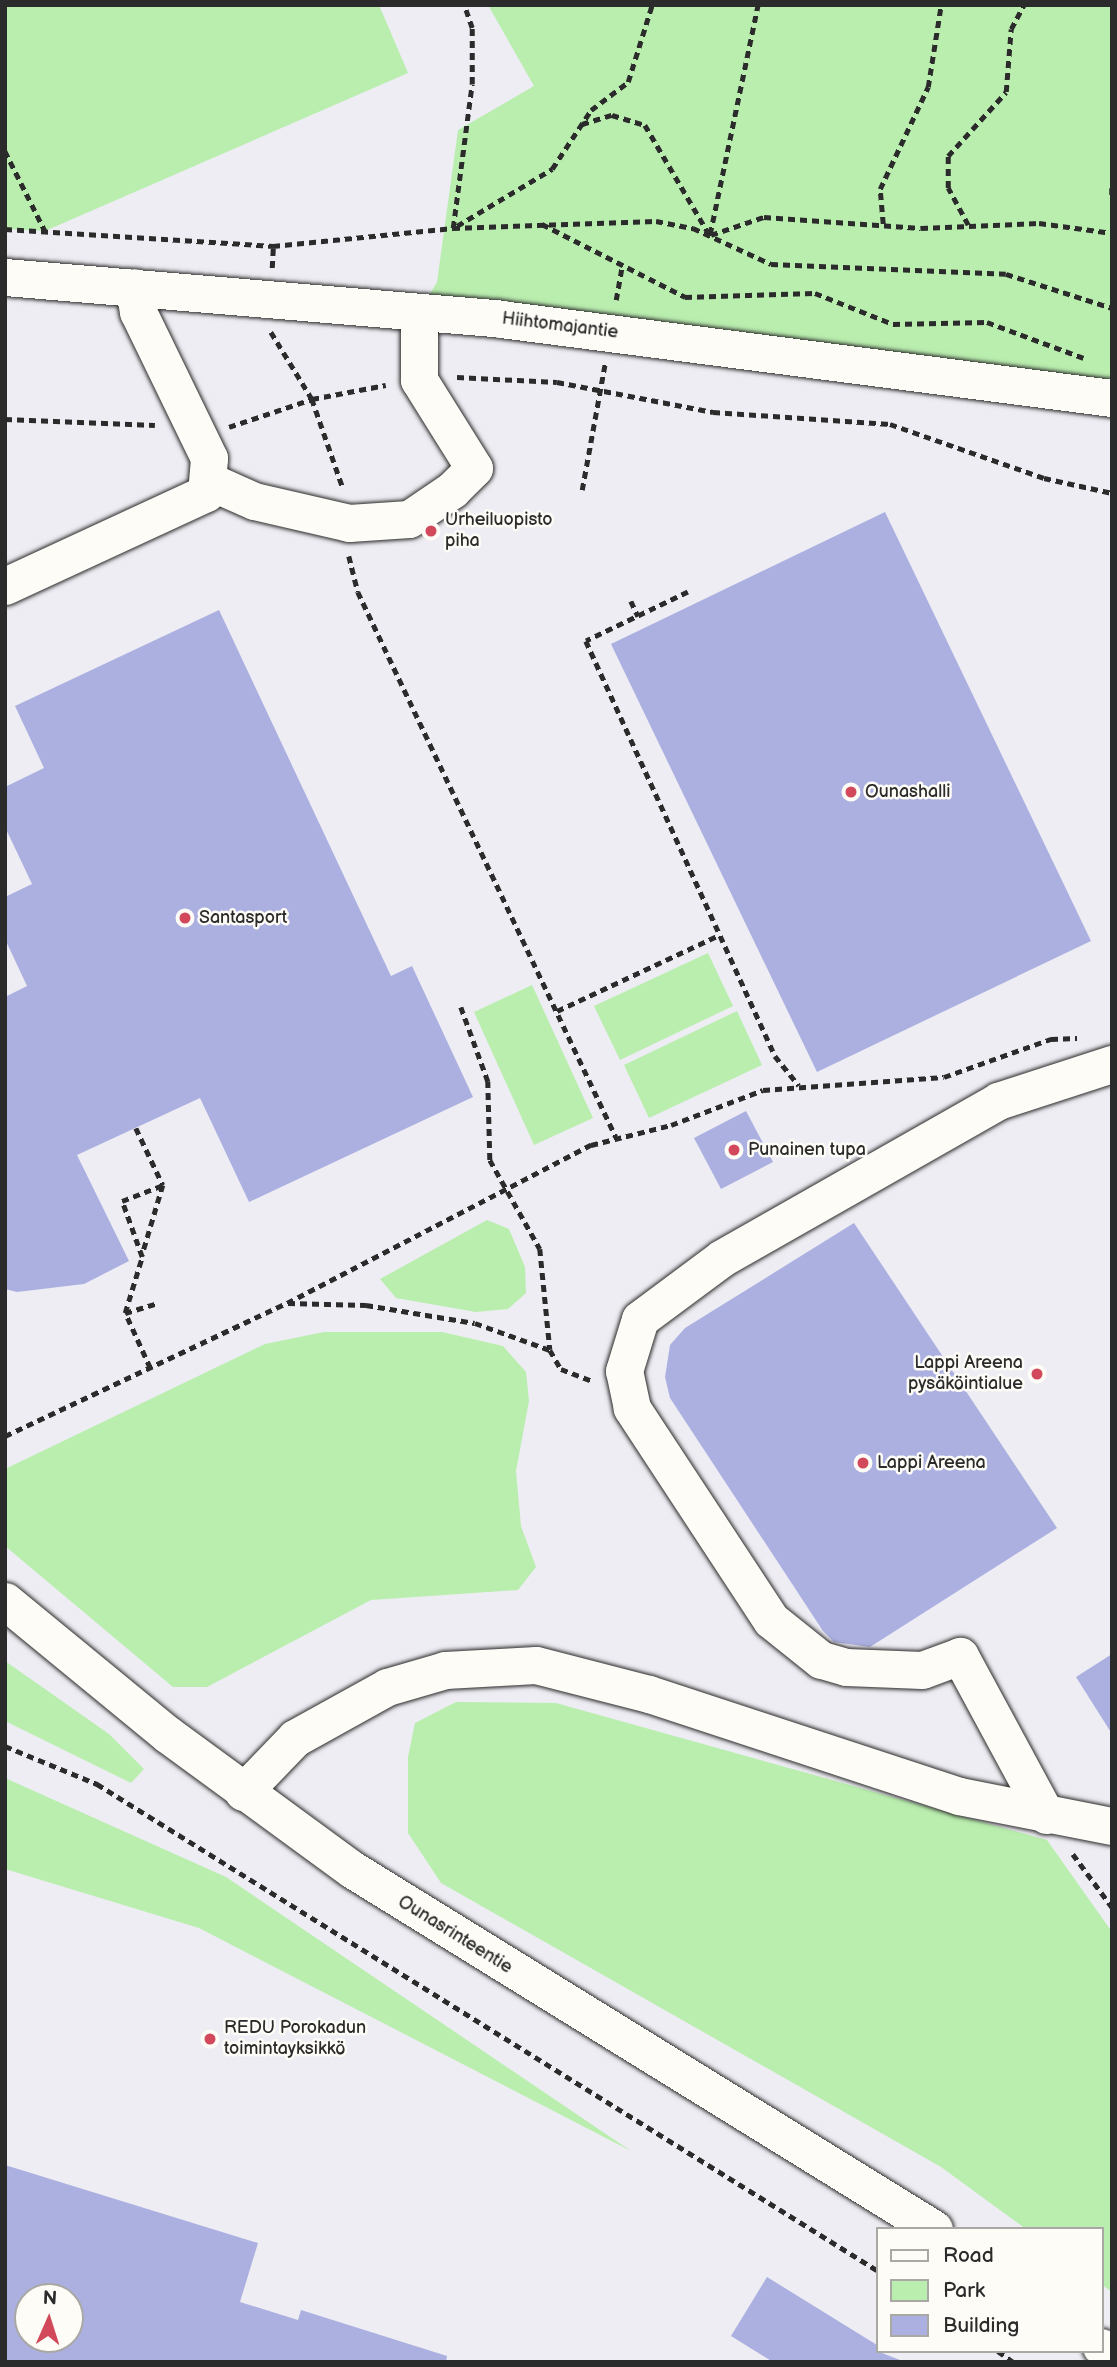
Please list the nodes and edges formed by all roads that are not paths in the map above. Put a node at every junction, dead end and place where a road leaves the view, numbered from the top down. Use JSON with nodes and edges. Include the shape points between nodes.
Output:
{"nodes":[{"id":1,"x":5,"y":278,"type":"edge"},
{"id":2,"x":134,"y":288,"type":"junction"},
{"id":3,"x":419,"y":312,"type":"junction"},
{"id":4,"x":1112,"y":398,"type":"edge"},
{"id":5,"x":209,"y":481,"type":"junction"},
{"id":6,"x":5,"y":586,"type":"edge"},
{"id":7,"x":1102,"y":1051,"type":"edge"},
{"id":8,"x":5,"y":1601,"type":"edge"},
{"id":9,"x":243,"y":1792,"type":"junction"},
{"id":10,"x":1046,"y":1815,"type":"junction"},
{"id":11,"x":1112,"y":1826,"type":"edge"},
{"id":12,"x":931,"y":2227,"type":"edge"}],
"edges":[{"from":1,"to":2,"type":"street","name":"Hiihtomajantie"},
{"from":2,"to":3,"type":"street","name":"Hiihtomajantie"},
{"from":2,"to":5,"type":"street","via":[[138,312],[209,458]]},
{"from":3,"to":4,"type":"street","name":"Hiihtomajantie","via":[[610,332]]},
{"from":3,"to":5,"type":"street","via":[[419,380],[474,468],[409,519],[349,523],[254,501]]},
{"from":5,"to":6,"type":"street","via":[[206,493]]},
{"from":7,"to":10,"type":"street","via":[[884,1161],[669,1293],[631,1335],[624,1388],[771,1620],[821,1660],[857,1669],[922,1670],[960,1656]]},
{"from":8,"to":9,"type":"street","name":"Ounasrinteentie"},
{"from":9,"to":10,"type":"street","via":[[295,1738],[336,1713],[387,1687],[491,1664],[581,1673],[959,1796]]},
{"from":9,"to":12,"type":"street","name":"Ounasrinteentie","via":[[479,1951]]},
{"from":10,"to":11,"type":"street"}]}
